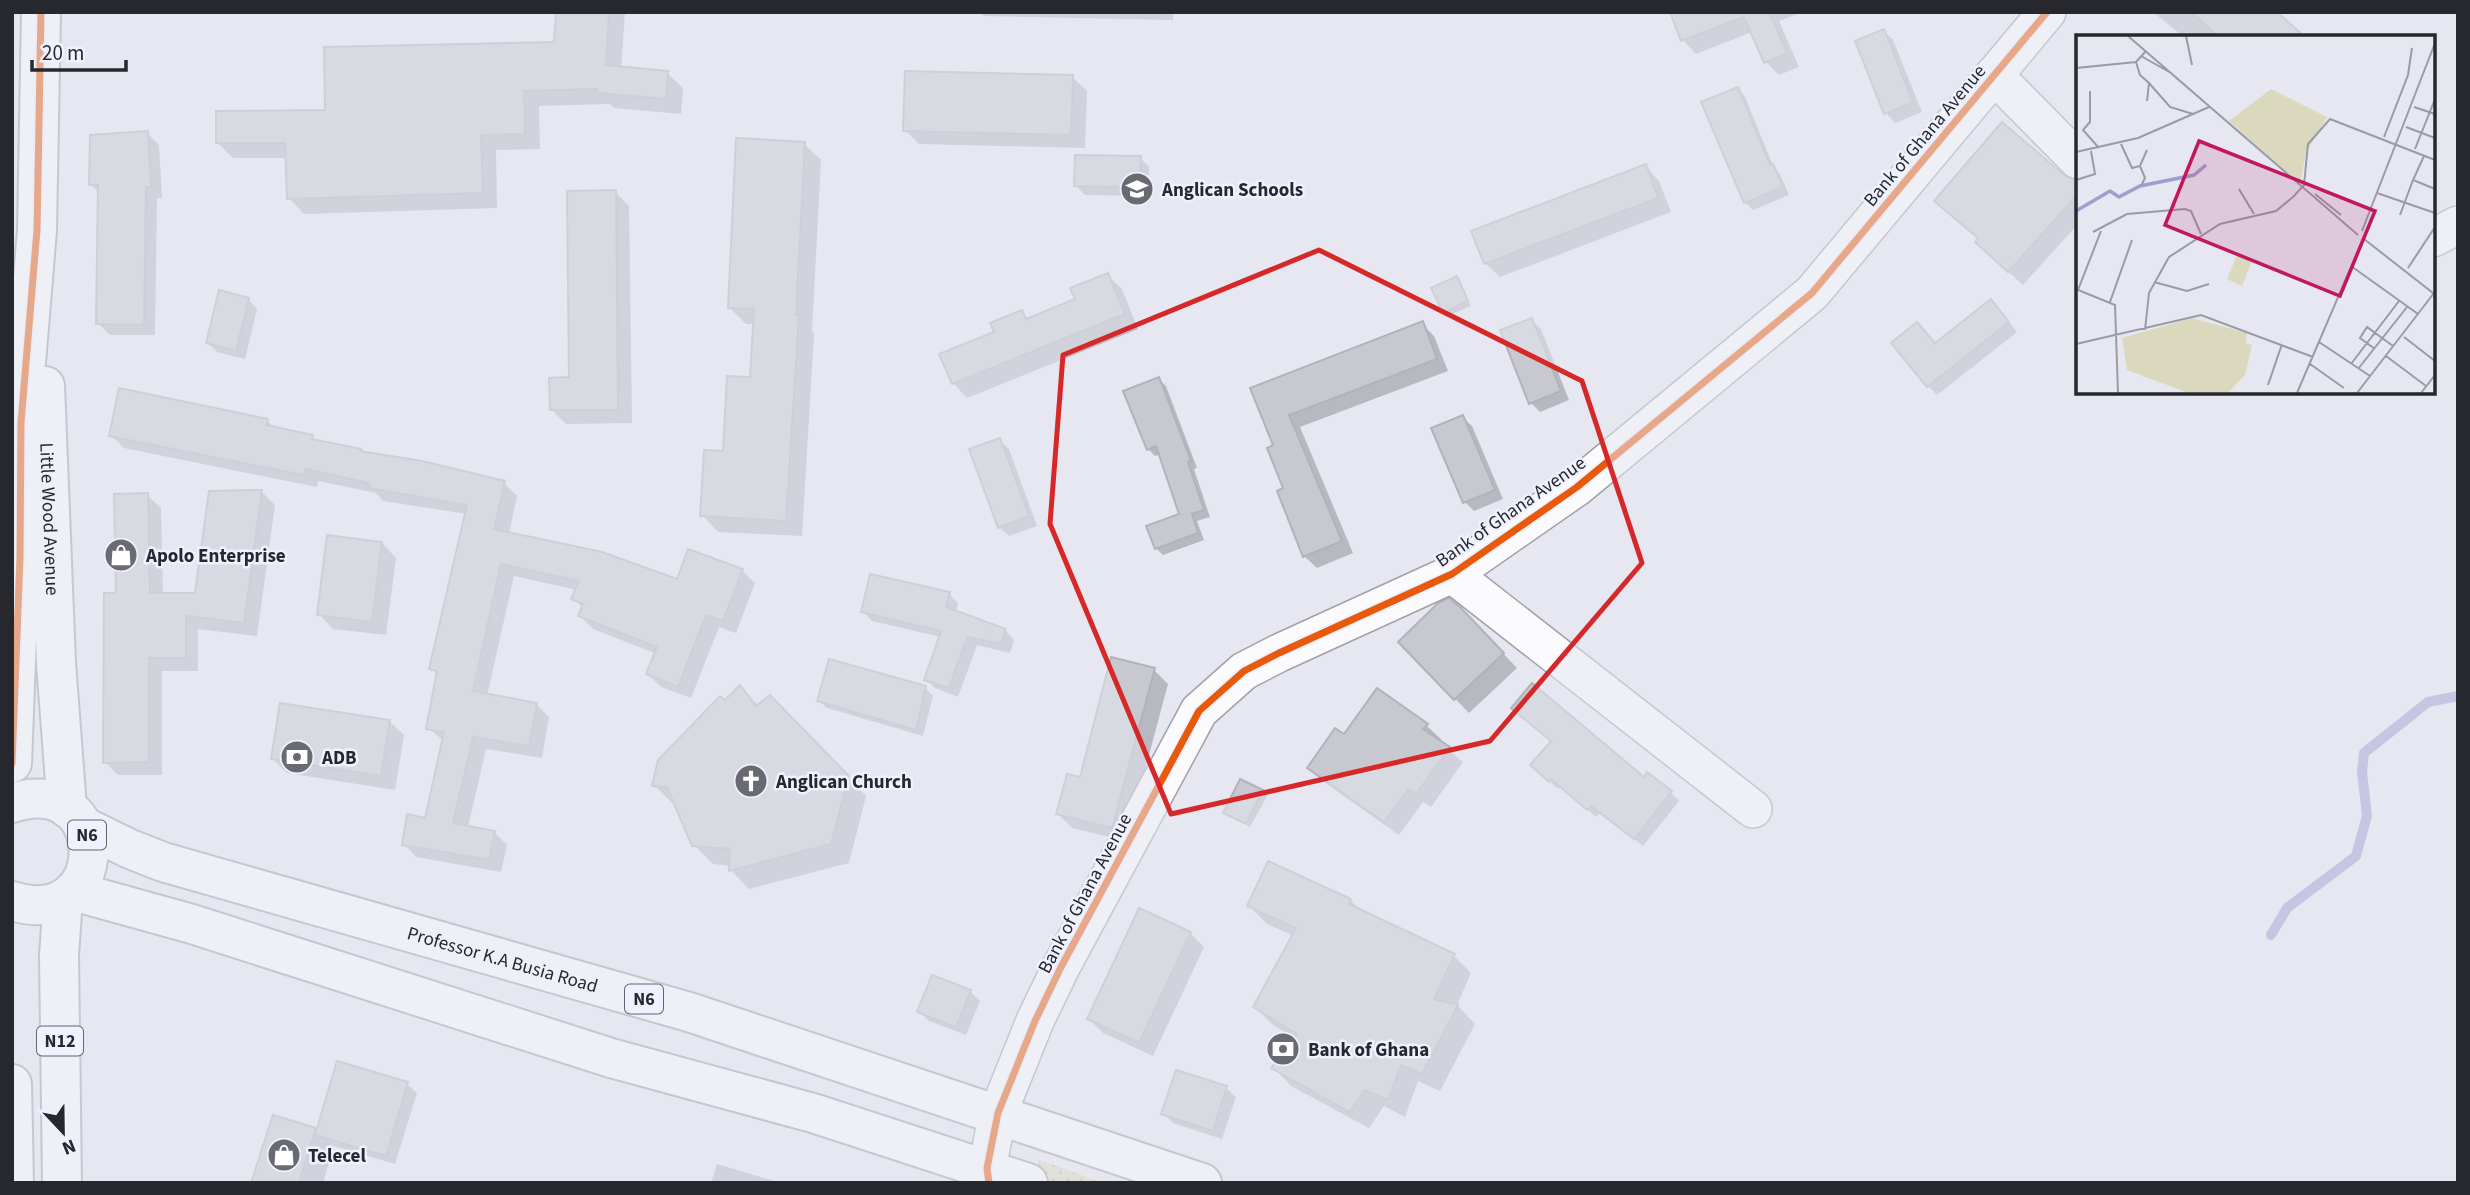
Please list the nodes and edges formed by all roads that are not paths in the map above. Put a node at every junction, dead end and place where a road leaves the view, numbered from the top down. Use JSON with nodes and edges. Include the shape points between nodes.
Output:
{"nodes":[{"id":1,"x":41,"y":12,"type":"edge"},
{"id":2,"x":2047,"y":12,"type":"edge"},
{"id":3,"x":1994,"y":75,"type":"junction"},
{"id":4,"x":2076,"y":158,"type":"edge"},
{"id":5,"x":2458,"y":225,"type":"edge"},
{"id":6,"x":37,"y":230,"type":"junction"},
{"id":7,"x":2435,"y":237,"type":"edge"},
{"id":8,"x":17,"y":423,"type":"edge"},
{"id":9,"x":1452,"y":574,"type":"junction"},
{"id":10,"x":12,"y":763,"type":"edge"},
{"id":11,"x":12,"y":803,"type":"edge"},
{"id":12,"x":1754,"y":809,"type":"dead end"},
{"id":13,"x":75,"y":817,"type":"junction"},
{"id":14,"x":68,"y":895,"type":"junction"},
{"id":15,"x":12,"y":901,"type":"edge"},
{"id":16,"x":12,"y":1084,"type":"edge"},
{"id":17,"x":998,"y":1113,"type":"junction"},
{"id":18,"x":988,"y":1176,"type":"edge"},
{"id":19,"x":14,"y":1183,"type":"edge"},
{"id":20,"x":62,"y":1183,"type":"edge"},
{"id":21,"x":1028,"y":1183,"type":"edge"},
{"id":22,"x":1202,"y":1183,"type":"edge"}],
"edges":[{"from":1,"to":6,"type":"main road","name":"Little Wood Avenue"},
{"from":2,"to":3,"type":"street","name":"Bank of Ghana Avenue"},
{"from":3,"to":4,"type":"street"},
{"from":3,"to":9,"type":"street","name":"Bank of Ghana Avenue","via":[[1812,293],[1577,487]]},
{"from":5,"to":7,"type":"street"},
{"from":6,"to":8,"type":"main road","name":"Little Wood Avenue"},
{"from":6,"to":13,"type":"main road","name":"Little Wood Avenue","via":[[56,663]]},
{"from":8,"to":10,"type":"main road","name":"Little Wood Avenue","via":[[20,558]]},
{"from":9,"to":12,"type":"street"},
{"from":9,"to":17,"type":"street","name":"Bank of Ghana Avenue","via":[[1244,671],[1199,711],[1061,967]]},
{"from":11,"to":13,"type":"main road","number":"N6","via":[[40,798],[54,801]]},
{"from":13,"to":14,"type":"main road","number":"N6","via":[[90,853],[85,874]]},
{"from":13,"to":17,"type":"main road","name":"Professor K.A Busia Road","number":"N6","via":[[163,862],[689,1012]]},
{"from":14,"to":15,"type":"main road","via":[[46,905]]},
{"from":14,"to":18,"type":"main road","via":[[192,924],[611,1058],[813,1112]]},
{"from":14,"to":20,"type":"main road","number":"N12","via":[[59,955]]},
{"from":16,"to":19,"type":"main road"},
{"from":17,"to":18,"type":"street","name":"Bank of Ghana Avenue"},
{"from":17,"to":22,"type":"main road","name":"Professor K.A Busia Road","number":"N6"},
{"from":18,"to":21,"type":"main road"}]}
